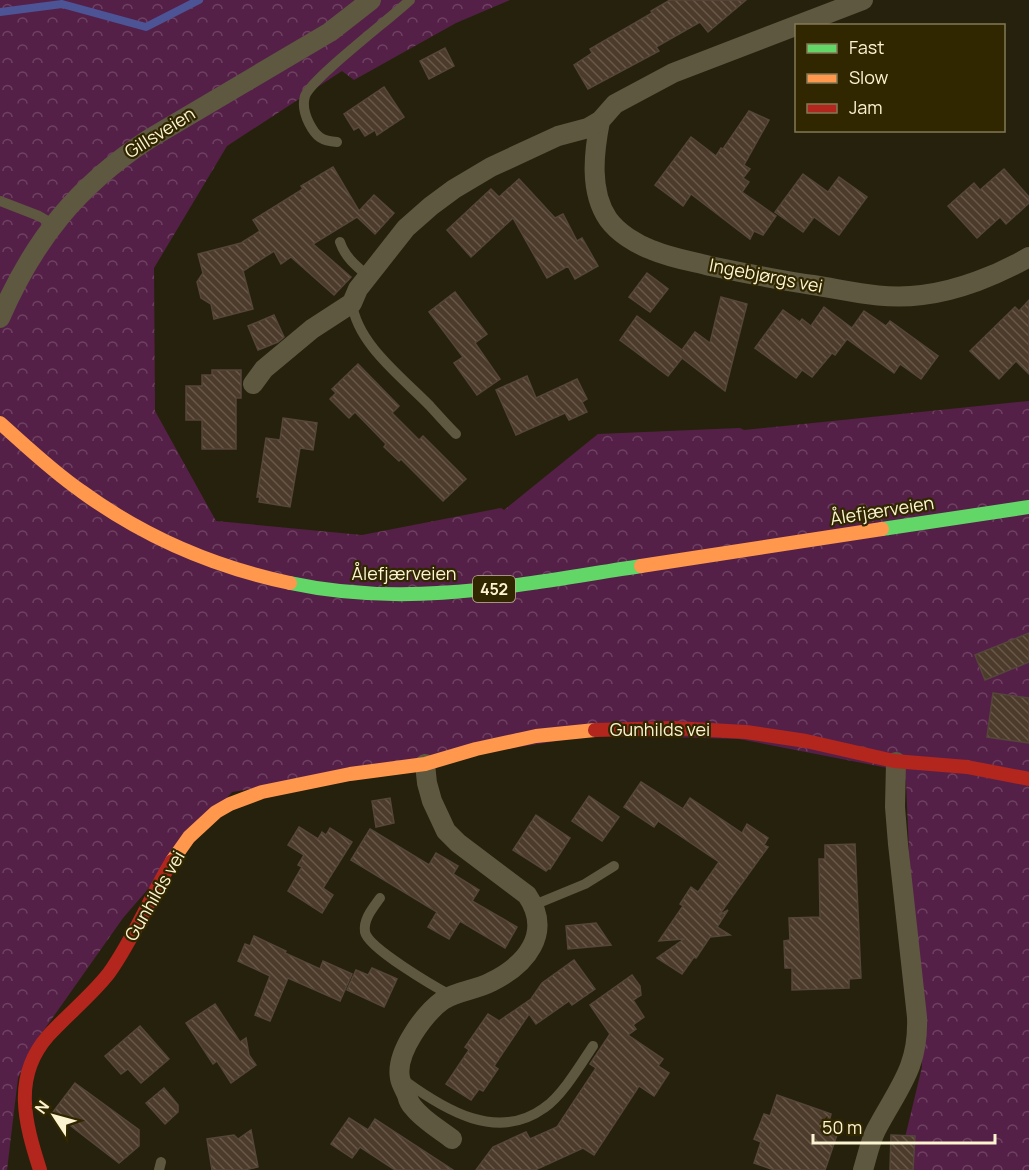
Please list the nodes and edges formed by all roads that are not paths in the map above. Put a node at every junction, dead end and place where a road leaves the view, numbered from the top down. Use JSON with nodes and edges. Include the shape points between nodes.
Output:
{"nodes":[{"id":1,"x":371,"y":0,"type":"edge"},
{"id":2,"x":410,"y":0,"type":"edge"},
{"id":3,"x":863,"y":0,"type":"edge"},
{"id":4,"x":801,"y":24,"type":"edge"},
{"id":5,"x":795,"y":26,"type":"edge"},
{"id":6,"x":600,"y":121,"type":"junction"},
{"id":7,"x":337,"y":142,"type":"dead end"},
{"id":8,"x":0,"y":201,"type":"edge"},
{"id":9,"x":53,"y":224,"type":"junction"},
{"id":10,"x":340,"y":242,"type":"dead end"},
{"id":11,"x":1029,"y":257,"type":"edge"},
{"id":12,"x":368,"y":276,"type":"junction"},
{"id":13,"x":352,"y":303,"type":"junction"},
{"id":14,"x":0,"y":318,"type":"edge"},
{"id":15,"x":253,"y":384,"type":"dead end"},
{"id":16,"x":0,"y":423,"type":"edge"},
{"id":17,"x":456,"y":434,"type":"dead end"},
{"id":18,"x":1029,"y":507,"type":"edge"},
{"id":19,"x":896,"y":762,"type":"junction"},
{"id":20,"x":426,"y":764,"type":"junction"},
{"id":21,"x":1029,"y":779,"type":"edge"},
{"id":22,"x":614,"y":866,"type":"dead end"},
{"id":23,"x":380,"y":898,"type":"dead end"},
{"id":24,"x":534,"y":905,"type":"junction"},
{"id":25,"x":452,"y":996,"type":"junction"},
{"id":26,"x":593,"y":1046,"type":"dead end"},
{"id":27,"x":399,"y":1077,"type":"junction"},
{"id":28,"x":452,"y":1139,"type":"dead end"},
{"id":29,"x":40,"y":1170,"type":"edge"},
{"id":30,"x":863,"y":1170,"type":"edge"}],
"edges":[{"from":1,"to":9,"type":"street","name":"Gillsveien","via":[[330,32],[122,156]]},
{"from":2,"to":7,"type":"lane","via":[[326,72],[304,97],[306,116],[314,132],[325,141]]},
{"from":3,"to":4,"type":"street"},
{"from":5,"to":6,"type":"street","via":[[665,77],[615,104]]},
{"from":6,"to":11,"type":"street","name":"Ingebjørgs vei","via":[[595,152],[596,187],[608,218],[621,233],[652,250],[760,277],[879,297],[922,295],[954,288]]},
{"from":6,"to":12,"type":"street","via":[[491,167],[454,189],[406,228]]},
{"from":8,"to":9,"type":"lane"},
{"from":9,"to":14,"type":"street","name":"Gillsveien","via":[[31,255]]},
{"from":10,"to":12,"type":"lane","via":[[351,262]]},
{"from":12,"to":13,"type":"street"},
{"from":13,"to":15,"type":"street","via":[[312,329],[264,369]]},
{"from":13,"to":17,"type":"lane","via":[[359,327],[379,355]]},
{"from":16,"to":18,"type":"street","name":"Ålefjærveien","number":"452","via":[[81,493],[154,537],[242,572],[344,593],[400,595],[483,590]]},
{"from":19,"to":20,"type":"street","name":"Gunhilds vei","via":[[769,735],[673,728],[577,731],[486,747]]},
{"from":19,"to":21,"type":"street","name":"Gunhilds vei","via":[[969,767]]},
{"from":19,"to":30,"type":"street","via":[[895,807],[918,1039],[906,1079],[875,1132]]},
{"from":20,"to":24,"type":"street","via":[[432,801],[446,831],[518,887]]},
{"from":20,"to":29,"type":"street","name":"Gunhilds vei","via":[[367,770],[262,792],[203,822],[189,837],[100,984],[34,1053],[22,1100]]},
{"from":22,"to":24,"type":"lane","via":[[585,884]]},
{"from":23,"to":25,"type":"lane","via":[[365,923],[365,934],[393,959]]},
{"from":24,"to":25,"type":"street","via":[[537,926],[529,954],[491,982]]},
{"from":25,"to":27,"type":"street","via":[[430,1012],[411,1037]]},
{"from":26,"to":27,"type":"lane","via":[[546,1107],[530,1117],[511,1121],[494,1123],[453,1112]]},
{"from":27,"to":28,"type":"street","via":[[411,1106]]}]}
